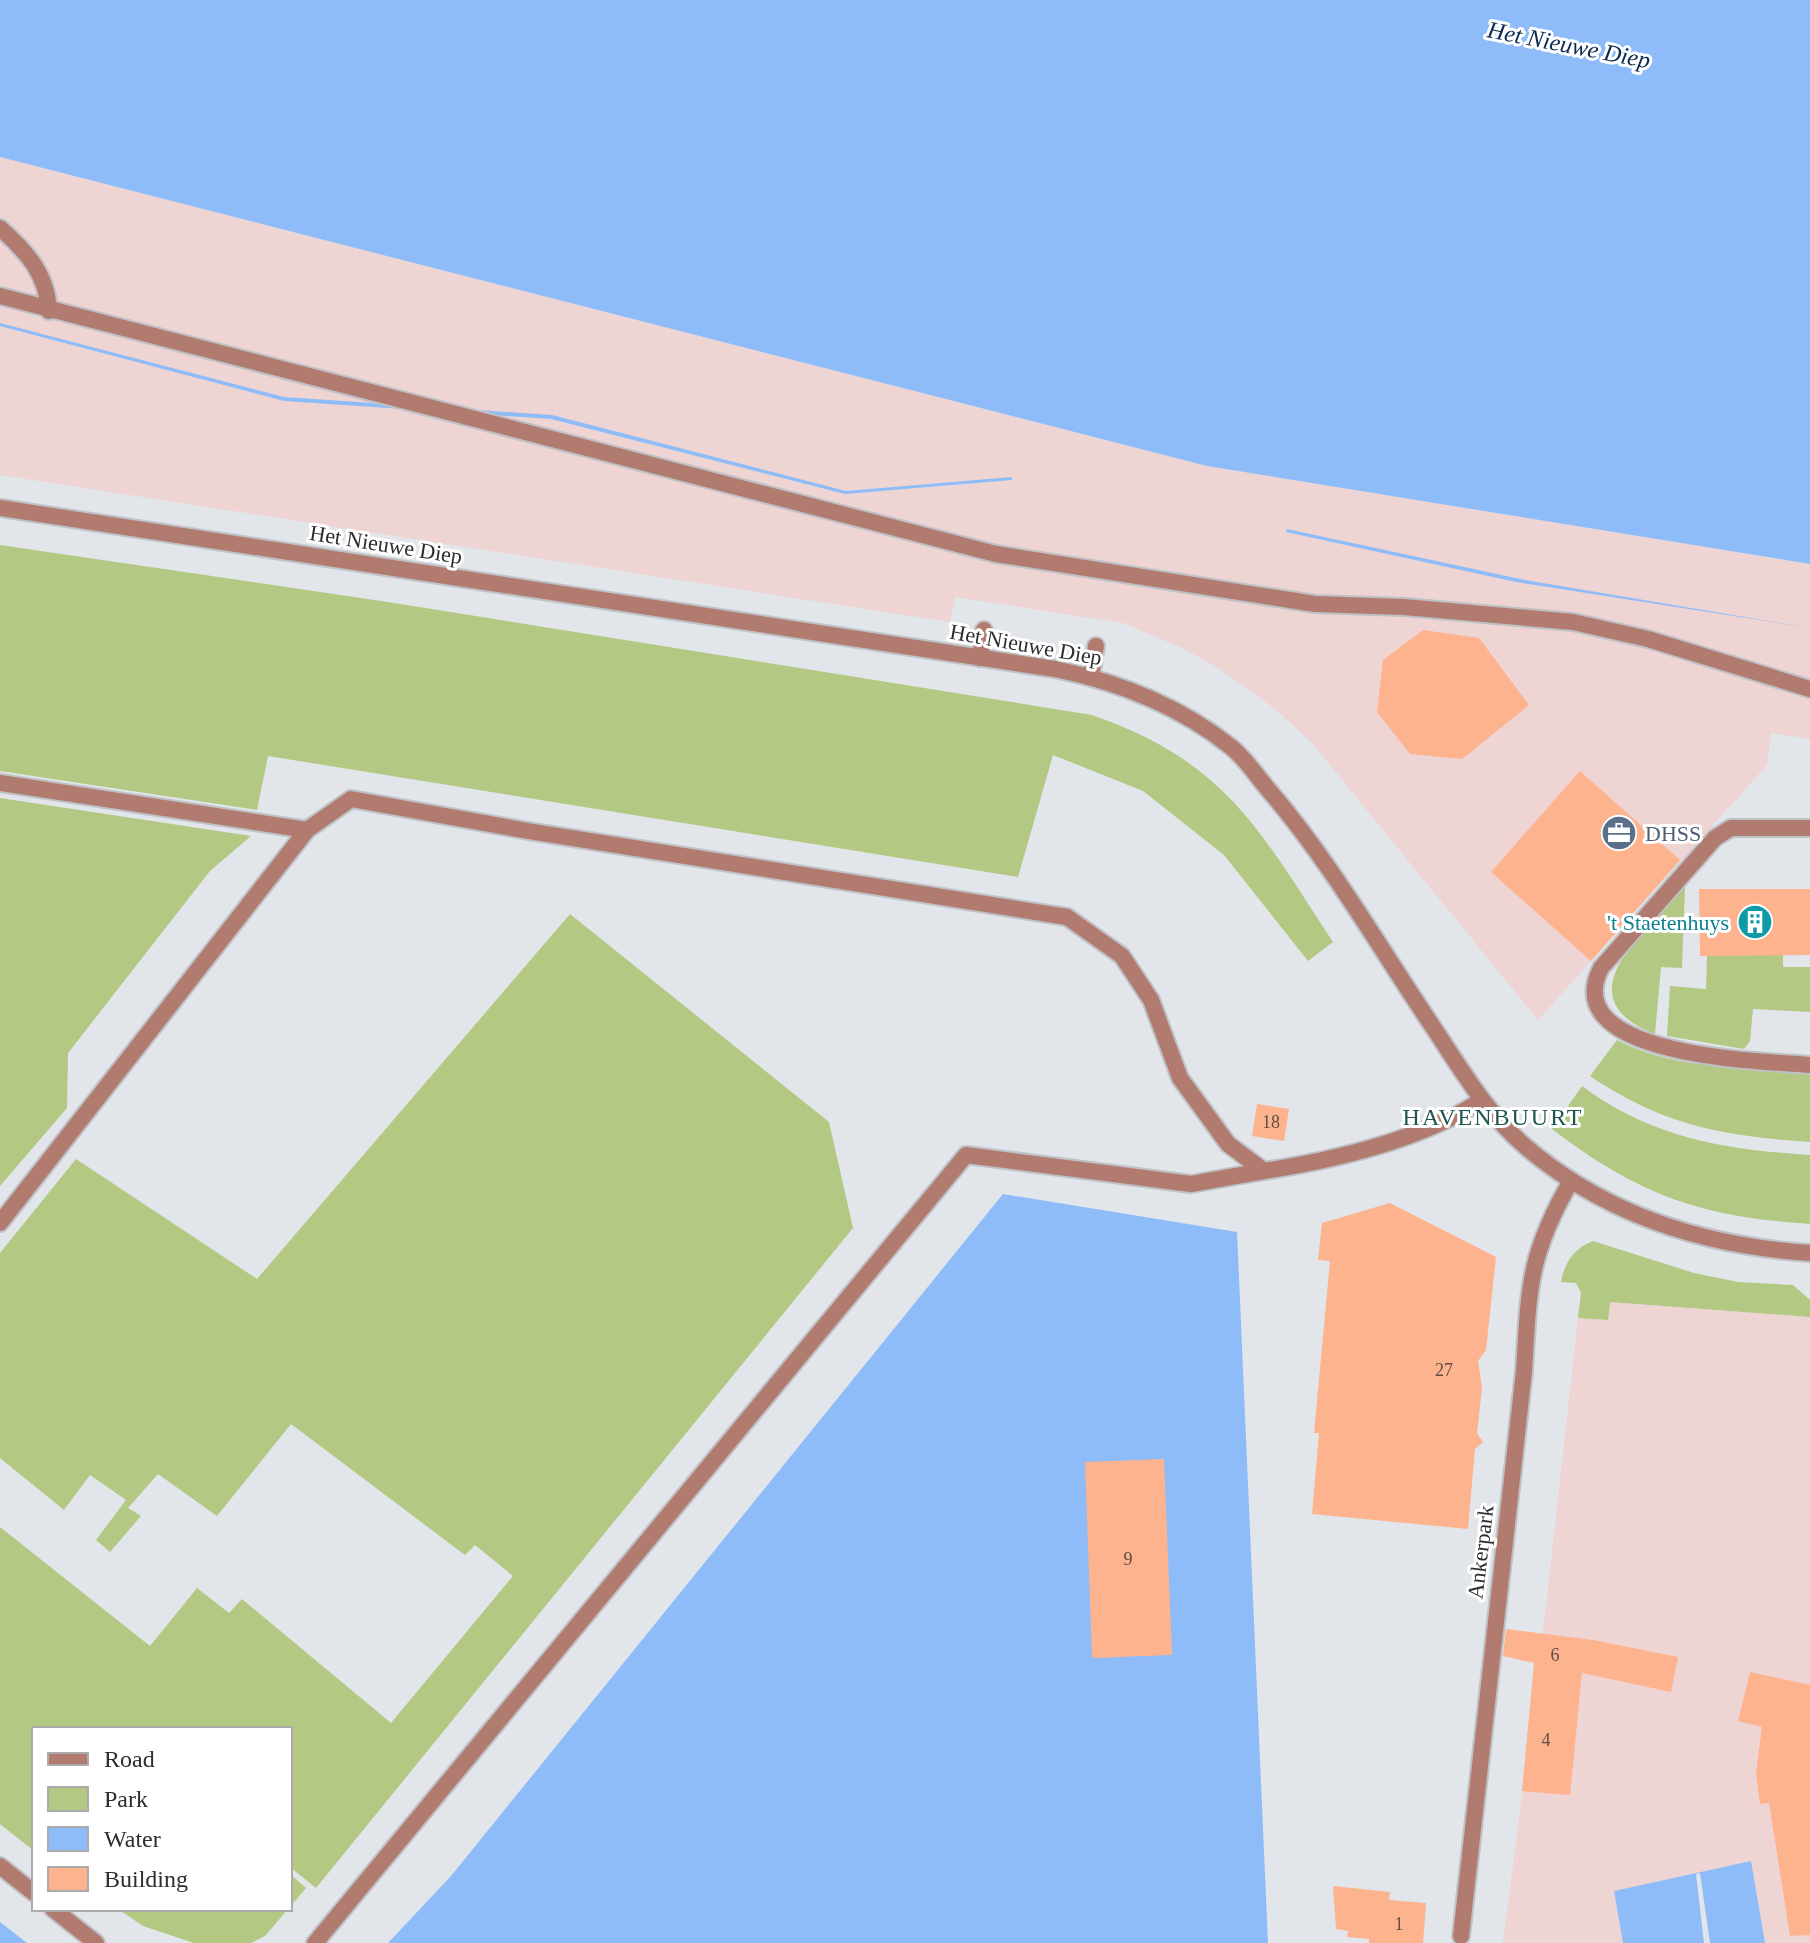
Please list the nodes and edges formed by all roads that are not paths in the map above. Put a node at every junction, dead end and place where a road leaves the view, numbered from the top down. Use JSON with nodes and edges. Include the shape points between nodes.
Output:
{"nodes":[{"id":1,"x":0,"y":228,"type":"edge"},
{"id":2,"x":0,"y":296,"type":"edge"},
{"id":3,"x":49,"y":311,"type":"junction"},
{"id":4,"x":0,"y":508,"type":"edge"},
{"id":5,"x":984,"y":630,"type":"dead end"},
{"id":6,"x":1096,"y":646,"type":"dead end"},
{"id":7,"x":980,"y":658,"type":"junction"},
{"id":8,"x":1091,"y":676,"type":"junction"},
{"id":9,"x":1806,"y":683,"type":"edge"},
{"id":10,"x":0,"y":783,"type":"edge"},
{"id":11,"x":1810,"y":828,"type":"edge"},
{"id":12,"x":307,"y":830,"type":"junction"},
{"id":13,"x":1810,"y":1065,"type":"edge"},
{"id":14,"x":1482,"y":1100,"type":"junction"},
{"id":15,"x":1264,"y":1171,"type":"junction"},
{"id":16,"x":1571,"y":1181,"type":"junction"},
{"id":17,"x":0,"y":1223,"type":"edge"},
{"id":18,"x":1810,"y":1253,"type":"edge"},
{"id":19,"x":0,"y":1866,"type":"edge"},
{"id":20,"x":32,"y":1891,"type":"edge"},
{"id":21,"x":56,"y":1911,"type":"edge"},
{"id":22,"x":1461,"y":1936,"type":"dead end"},
{"id":23,"x":96,"y":1943,"type":"edge"},
{"id":24,"x":315,"y":1943,"type":"edge"}],
"edges":[{"from":1,"to":3,"type":"street","via":[[35,263],[48,293]]},
{"from":2,"to":3,"type":"street"},
{"from":3,"to":9,"type":"street","via":[[996,554],[1315,604],[1573,622]]},
{"from":4,"to":7,"type":"street","name":"Het Nieuwe Diep"},
{"from":5,"to":7,"type":"street"},
{"from":6,"to":8,"type":"street"},
{"from":7,"to":8,"type":"street","name":"Het Nieuwe Diep"},
{"from":8,"to":14,"type":"street","name":"Het Nieuwe Diep","via":[[1152,698],[1232,747],[1292,817]]},
{"from":10,"to":12,"type":"street"},
{"from":11,"to":13,"type":"street","via":[[1731,828],[1715,838],[1601,968],[1594,993],[1597,1006],[1616,1027],[1657,1045]]},
{"from":12,"to":15,"type":"street","via":[[351,799],[1067,917],[1122,956],[1151,1000],[1180,1078],[1228,1144]]},
{"from":12,"to":17,"type":"street"},
{"from":14,"to":15,"type":"street","via":[[1462,1113],[1389,1140],[1321,1161]]},
{"from":14,"to":16,"type":"street","name":"Het Nieuwe Diep","via":[[1524,1145]]},
{"from":15,"to":24,"type":"street","via":[[1191,1184],[966,1155]]},
{"from":16,"to":18,"type":"street","name":"Het Nieuwe Diep","via":[[1603,1201],[1677,1232],[1758,1249]]},
{"from":16,"to":22,"type":"street","name":"Ankerpark","via":[[1542,1235],[1529,1286]]},
{"from":19,"to":20,"type":"street"},
{"from":21,"to":23,"type":"street"}]}
